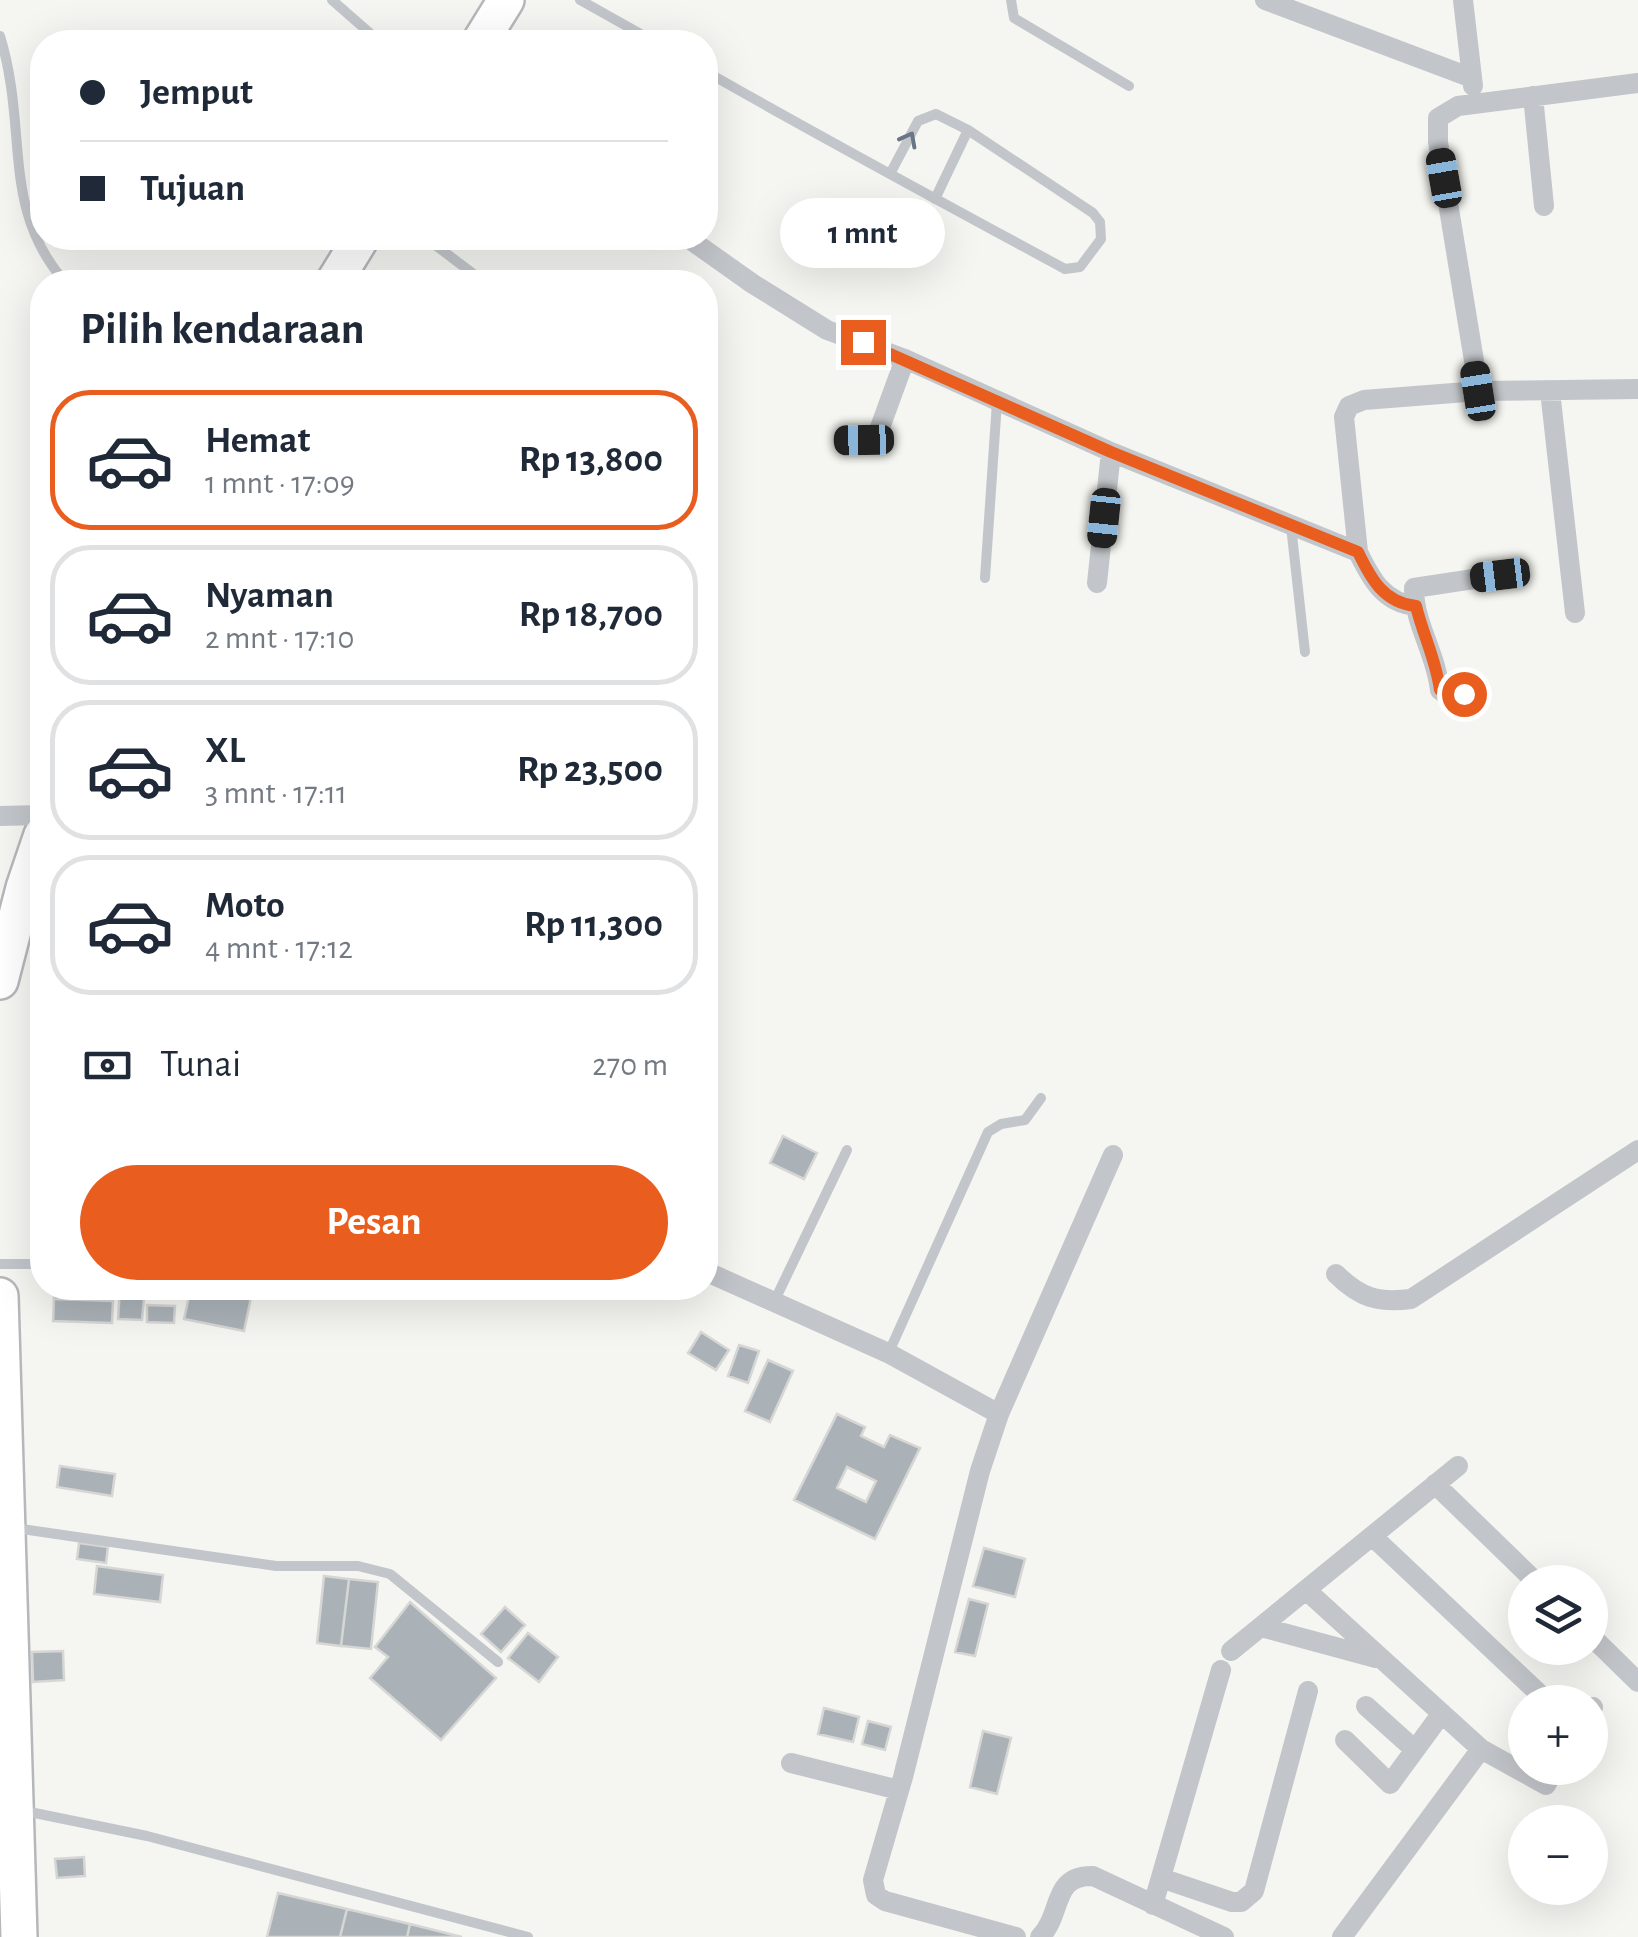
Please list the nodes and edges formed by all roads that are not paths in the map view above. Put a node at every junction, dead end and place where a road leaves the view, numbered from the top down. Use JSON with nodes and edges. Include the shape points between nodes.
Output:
{"nodes":[{"id":1,"x":332,"y":0,"type":"edge"},
{"id":2,"x":506,"y":0,"type":"edge"},
{"id":3,"x":580,"y":0,"type":"edge"},
{"id":4,"x":1011,"y":0,"type":"edge"},
{"id":5,"x":1264,"y":0,"type":"edge"},
{"id":6,"x":1462,"y":0,"type":"edge"},
{"id":7,"x":366,"y":30,"type":"edge"},
{"id":8,"x":487,"y":30,"type":"edge"},
{"id":9,"x":634,"y":30,"type":"edge"},
{"id":10,"x":0,"y":36,"type":"edge"},
{"id":11,"x":718,"y":78,"type":"edge"},
{"id":12,"x":1472,"y":78,"type":"junction"},
{"id":13,"x":1638,"y":83,"type":"edge"},
{"id":14,"x":1129,"y":86,"type":"dead end"},
{"id":15,"x":1532,"y":96,"type":"junction"},
{"id":16,"x":1475,"y":103,"type":"junction"},
{"id":17,"x":968,"y":130,"type":"junction"},
{"id":18,"x":6,"y":153,"type":"dead end"},
{"id":19,"x":890,"y":174,"type":"junction"},
{"id":20,"x":935,"y":199,"type":"junction"},
{"id":21,"x":1544,"y":206,"type":"dead end"},
{"id":22,"x":20,"y":234,"type":"dead end"},
{"id":23,"x":30,"y":245,"type":"edge"},
{"id":24,"x":35,"y":250,"type":"edge"},
{"id":25,"x":442,"y":250,"type":"edge"},
{"id":26,"x":705,"y":250,"type":"edge"},
{"id":27,"x":54,"y":270,"type":"edge"},
{"id":28,"x":468,"y":270,"type":"edge"},
{"id":29,"x":905,"y":359,"type":"junction"},
{"id":30,"x":1638,"y":389,"type":"edge"},
{"id":31,"x":1550,"y":390,"type":"junction"},
{"id":32,"x":1478,"y":391,"type":"junction"},
{"id":33,"x":997,"y":402,"type":"junction"},
{"id":34,"x":843,"y":440,"type":"dead end"},
{"id":35,"x":1111,"y":452,"type":"junction"},
{"id":36,"x":1291,"y":526,"type":"junction"},
{"id":37,"x":1358,"y":552,"type":"junction"},
{"id":38,"x":1500,"y":575,"type":"dead end"},
{"id":39,"x":985,"y":578,"type":"dead end"},
{"id":40,"x":1098,"y":583,"type":"dead end"},
{"id":41,"x":1416,"y":606,"type":"junction"},
{"id":42,"x":1575,"y":612,"type":"dead end"},
{"id":43,"x":1305,"y":652,"type":"dead end"},
{"id":44,"x":1464,"y":694,"type":"dead end"},
{"id":45,"x":30,"y":815,"type":"edge"},
{"id":46,"x":0,"y":816,"type":"edge"},
{"id":47,"x":30,"y":870,"type":"edge"},
{"id":48,"x":0,"y":980,"type":"edge"},
{"id":49,"x":1041,"y":1098,"type":"dead end"},
{"id":50,"x":846,"y":1150,"type":"dead end"},
{"id":51,"x":1638,"y":1150,"type":"edge"},
{"id":52,"x":1113,"y":1155,"type":"dead end"},
{"id":53,"x":0,"y":1264,"type":"edge"},
{"id":54,"x":30,"y":1264,"type":"edge"},
{"id":55,"x":1336,"y":1274,"type":"dead end"},
{"id":56,"x":718,"y":1277,"type":"edge"},
{"id":57,"x":0,"y":1296,"type":"edge"},
{"id":58,"x":774,"y":1302,"type":"junction"},
{"id":59,"x":888,"y":1354,"type":"junction"},
{"id":60,"x":998,"y":1414,"type":"junction"},
{"id":61,"x":2,"y":1435,"type":"edge"},
{"id":62,"x":1458,"y":1466,"type":"dead end"},
{"id":63,"x":3,"y":1476,"type":"edge"},
{"id":64,"x":1435,"y":1484,"type":"junction"},
{"id":65,"x":1372,"y":1536,"type":"junction"},
{"id":66,"x":4,"y":1549,"type":"edge"},
{"id":67,"x":1518,"y":1565,"type":"edge"},
{"id":68,"x":1306,"y":1590,"type":"junction"},
{"id":69,"x":1261,"y":1627,"type":"junction"},
{"id":70,"x":5,"y":1644,"type":"edge"},
{"id":71,"x":1608,"y":1653,"type":"edge"},
{"id":72,"x":1383,"y":1660,"type":"junction"},
{"id":73,"x":498,"y":1662,"type":"dead end"},
{"id":74,"x":1638,"y":1682,"type":"edge"},
{"id":75,"x":1530,"y":1685,"type":"edge"},
{"id":76,"x":1308,"y":1691,"type":"dead end"},
{"id":77,"x":1366,"y":1706,"type":"dead end"},
{"id":78,"x":1442,"y":1714,"type":"junction"},
{"id":79,"x":1346,"y":1740,"type":"dead end"},
{"id":80,"x":1481,"y":1748,"type":"junction"},
{"id":81,"x":1415,"y":1750,"type":"junction"},
{"id":82,"x":791,"y":1763,"type":"dead end"},
{"id":83,"x":1508,"y":1763,"type":"edge"},
{"id":84,"x":899,"y":1790,"type":"junction"},
{"id":85,"x":14,"y":1808,"type":"junction"},
{"id":86,"x":1161,"y":1878,"type":"junction"},
{"id":87,"x":1153,"y":1904,"type":"junction"},
{"id":88,"x":0,"y":1932,"type":"edge"},
{"id":89,"x":20,"y":1937,"type":"edge"},
{"id":90,"x":528,"y":1937,"type":"edge"},
{"id":91,"x":1016,"y":1937,"type":"edge"},
{"id":92,"x":1040,"y":1937,"type":"edge"},
{"id":93,"x":1224,"y":1937,"type":"edge"},
{"id":94,"x":1342,"y":1937,"type":"edge"}],
"edges":[{"from":1,"to":7,"type":"lane"},
{"from":2,"to":8,"type":"highway"},
{"from":3,"to":9,"type":"lane"},
{"from":4,"to":14,"type":"lane","via":[[1014,18]]},
{"from":5,"to":12,"type":"street"},
{"from":6,"to":12,"type":"street"},
{"from":10,"to":18,"type":"lane"},
{"from":11,"to":19,"type":"lane"},
{"from":12,"to":16,"type":"street"},
{"from":13,"to":15,"type":"street"},
{"from":15,"to":16,"type":"street"},
{"from":15,"to":21,"type":"street"},
{"from":16,"to":32,"type":"street","via":[[1445,111],[1436,126]]},
{"from":19,"to":17,"type":"lane","one_way":true,"via":[[923,117],[936,114]]},
{"from":17,"to":20,"type":"lane"},
{"from":17,"to":20,"type":"lane","via":[[1093,214],[1101,239],[1080,267],[1065,269]]},
{"from":19,"to":20,"type":"lane"},
{"from":22,"to":23,"type":"lane"},
{"from":24,"to":27,"type":"lane"},
{"from":25,"to":28,"type":"lane"},
{"from":26,"to":29,"type":"street","via":[[826,330]]},
{"from":29,"to":33,"type":"street"},
{"from":29,"to":34,"type":"street","via":[[878,433]]},
{"from":30,"to":31,"type":"street"},
{"from":31,"to":32,"type":"street"},
{"from":31,"to":42,"type":"street"},
{"from":32,"to":37,"type":"street","via":[[1349,406],[1344,417]]},
{"from":33,"to":35,"type":"street"},
{"from":33,"to":39,"type":"lane"},
{"from":35,"to":36,"type":"street"},
{"from":35,"to":40,"type":"street"},
{"from":36,"to":37,"type":"street"},
{"from":36,"to":43,"type":"lane"},
{"from":37,"to":41,"type":"street","via":[[1387,598]]},
{"from":38,"to":41,"type":"street","via":[[1416,586]]},
{"from":41,"to":44,"type":"street","via":[[1440,690]]},
{"from":45,"to":46,"type":"street"},
{"from":47,"to":48,"type":"highway"},
{"from":49,"to":59,"type":"lane","via":[[1025,1120],[988,1132]]},
{"from":50,"to":58,"type":"lane"},
{"from":51,"to":55,"type":"street","via":[[1411,1299],[1364,1298]]},
{"from":52,"to":60,"type":"street"},
{"from":53,"to":54,"type":"lane"},
{"from":56,"to":58,"type":"street"},
{"from":57,"to":61,"type":"highway"},
{"from":58,"to":59,"type":"street"},
{"from":59,"to":60,"type":"street"},
{"from":60,"to":84,"type":"street"},
{"from":61,"to":63,"type":"highway"},
{"from":62,"to":64,"type":"street"},
{"from":63,"to":66,"type":"highway"},
{"from":64,"to":65,"type":"street"},
{"from":64,"to":67,"type":"street"},
{"from":65,"to":68,"type":"street"},
{"from":65,"to":75,"type":"street"},
{"from":66,"to":70,"type":"highway"},
{"from":66,"to":73,"type":"lane","via":[[358,1566],[390,1574]]},
{"from":68,"to":69,"type":"street"},
{"from":68,"to":72,"type":"street"},
{"from":69,"to":72,"type":"street"},
{"from":69,"to":86,"type":"street","via":[[1226,1661]]},
{"from":70,"to":85,"type":"highway"},
{"from":71,"to":74,"type":"street"},
{"from":72,"to":78,"type":"street"},
{"from":76,"to":86,"type":"street","via":[[1254,1891],[1232,1902]]},
{"from":77,"to":81,"type":"street"},
{"from":78,"to":80,"type":"street"},
{"from":78,"to":81,"type":"street"},
{"from":79,"to":81,"type":"street","via":[[1390,1784]]},
{"from":80,"to":83,"type":"street"},
{"from":80,"to":94,"type":"street"},
{"from":82,"to":84,"type":"street"},
{"from":84,"to":91,"type":"street","via":[[876,1866],[876,1895]]},
{"from":85,"to":89,"type":"highway"},
{"from":85,"to":90,"type":"lane","via":[[147,1836]]},
{"from":86,"to":87,"type":"street"},
{"from":87,"to":92,"type":"street","via":[[1093,1876],[1072,1878]]},
{"from":87,"to":93,"type":"street"},
{"from":88,"to":89,"type":"street"}]}
